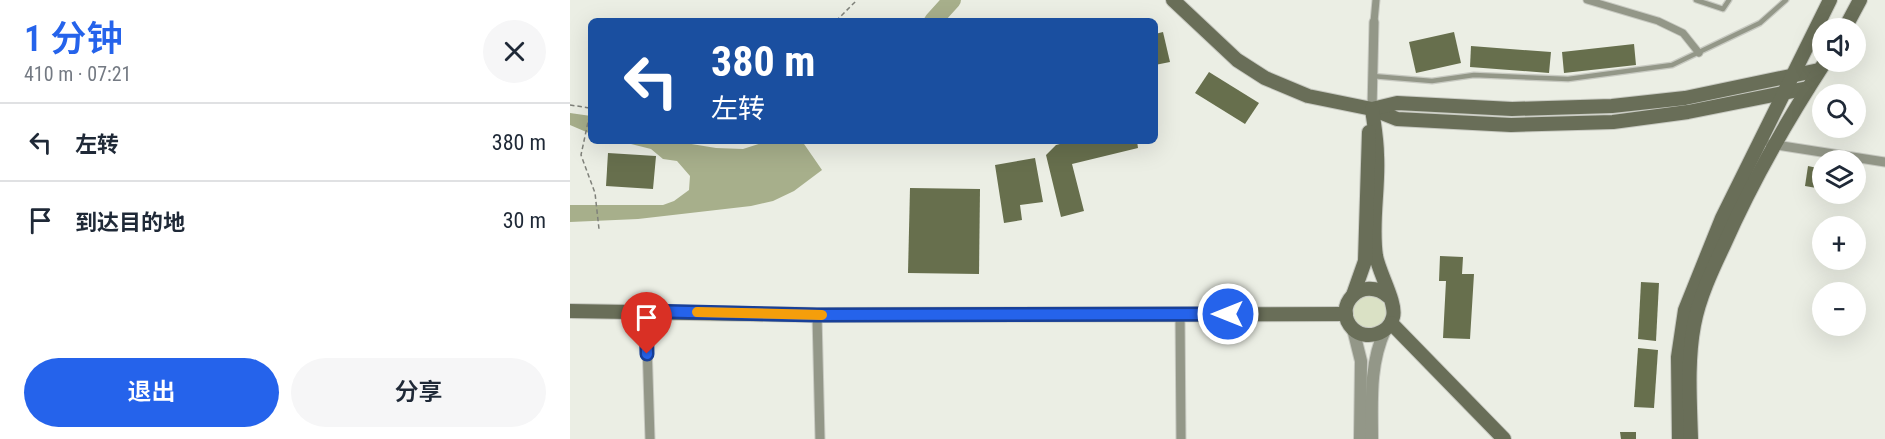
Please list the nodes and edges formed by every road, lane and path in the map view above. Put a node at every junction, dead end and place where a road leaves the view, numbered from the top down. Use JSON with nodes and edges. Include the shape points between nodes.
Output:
{"nodes":[{"id":1,"x":857,"y":0,"type":"edge"},
{"id":2,"x":1173,"y":0,"type":"edge"},
{"id":3,"x":1376,"y":0,"type":"edge"},
{"id":4,"x":1587,"y":0,"type":"edge"},
{"id":5,"x":1696,"y":0,"type":"edge"},
{"id":6,"x":1729,"y":0,"type":"edge"},
{"id":7,"x":1786,"y":0,"type":"edge"},
{"id":8,"x":1830,"y":0,"type":"edge"},
{"id":9,"x":1860,"y":0,"type":"edge"},
{"id":10,"x":839,"y":18,"type":"edge"},
{"id":11,"x":1850,"y":18,"type":"edge"},
{"id":12,"x":1374,"y":22,"type":"joint"},
{"id":13,"x":1699,"y":53,"type":"junction"},
{"id":14,"x":1812,"y":69,"type":"edge"},
{"id":15,"x":1818,"y":72,"type":"edge"},
{"id":16,"x":1372,"y":76,"type":"junction"},
{"id":17,"x":1791,"y":76,"type":"junction"},
{"id":18,"x":1808,"y":88,"type":"junction"},
{"id":19,"x":1782,"y":93,"type":"junction"},
{"id":20,"x":570,"y":105,"type":"edge"},
{"id":21,"x":588,"y":108,"type":"edge"},
{"id":22,"x":1372,"y":109,"type":"junction"},
{"id":23,"x":588,"y":121,"type":"edge"},
{"id":24,"x":1765,"y":143,"type":"junction"},
{"id":25,"x":1885,"y":162,"type":"edge"},
{"id":26,"x":599,"y":229,"type":"dead end"},
{"id":27,"x":1353,"y":295,"type":"junction"},
{"id":28,"x":1389,"y":297,"type":"junction"},
{"id":29,"x":570,"y":311,"type":"edge"},
{"id":30,"x":646,"y":311,"type":"junction"},
{"id":31,"x":1180,"y":314,"type":"junction"},
{"id":32,"x":1346,"y":314,"type":"junction"},
{"id":33,"x":817,"y":315,"type":"junction"},
{"id":34,"x":1388,"y":327,"type":"junction"},
{"id":35,"x":1353,"y":329,"type":"junction"},
{"id":36,"x":650,"y":439,"type":"edge"},
{"id":37,"x":820,"y":439,"type":"edge"},
{"id":38,"x":1180,"y":439,"type":"edge"},
{"id":39,"x":1360,"y":439,"type":"edge"},
{"id":40,"x":1372,"y":439,"type":"edge"},
{"id":41,"x":1504,"y":439,"type":"edge"},
{"id":42,"x":1679,"y":439,"type":"edge"},
{"id":43,"x":1691,"y":439,"type":"edge"}],
"edges":[{"from":1,"to":10,"type":"path"},
{"from":2,"to":22,"type":"main road","via":[[1237,60],[1265,78],[1324,101]]},
{"from":3,"to":12,"type":"street"},
{"from":4,"to":13,"type":"street","via":[[1658,21],[1683,33]]},
{"from":5,"to":6,"type":"lane","via":[[1723,9]]},
{"from":7,"to":13,"type":"lane","via":[[1760,23]]},
{"from":8,"to":17,"type":"main road"},
{"from":9,"to":11,"type":"main road"},
{"from":12,"to":16,"type":"street"},
{"from":13,"to":16,"type":"lane","via":[[1656,69],[1568,79],[1474,75],[1432,81]]},
{"from":14,"to":17,"type":"main road"},
{"from":15,"to":18,"type":"main road"},
{"from":16,"to":22,"type":"street"},
{"from":17,"to":19,"type":"main road"},
{"from":17,"to":22,"type":"main road","via":[[1685,98],[1612,106],[1512,109],[1397,104]]},
{"from":18,"to":19,"type":"main road"},
{"from":18,"to":24,"type":"main road"},
{"from":19,"to":22,"type":"main road","via":[[1688,112],[1571,124],[1397,119]]},
{"from":19,"to":24,"type":"main road"},
{"from":20,"to":21,"type":"path"},
{"from":22,"to":27,"type":"main road","via":[[1365,261]]},
{"from":22,"to":28,"type":"main road","via":[[1377,154],[1376,252]]},
{"from":23,"to":26,"type":"path","via":[[581,155],[596,193]]},
{"from":24,"to":25,"type":"street"},
{"from":24,"to":42,"type":"main road","via":[[1715,234],[1685,310],[1678,357]]},
{"from":24,"to":43,"type":"main road","via":[[1696,314],[1690,357]]},
{"from":27,"to":28,"type":"main road","via":[[1373,288]]},
{"from":27,"to":32,"type":"main road"},
{"from":28,"to":34,"type":"main road","via":[[1394,315]]},
{"from":29,"to":30,"type":"main road"},
{"from":30,"to":33,"type":"main road"},
{"from":30,"to":36,"type":"street"},
{"from":31,"to":32,"type":"main road"},
{"from":31,"to":33,"type":"main road"},
{"from":31,"to":38,"type":"street"},
{"from":32,"to":35,"type":"main road"},
{"from":33,"to":37,"type":"street"},
{"from":34,"to":35,"type":"main road","via":[[1368,335]]},
{"from":34,"to":40,"type":"street","via":[[1373,366]]},
{"from":34,"to":41,"type":"main road"},
{"from":35,"to":39,"type":"street","via":[[1361,361]]}]}
